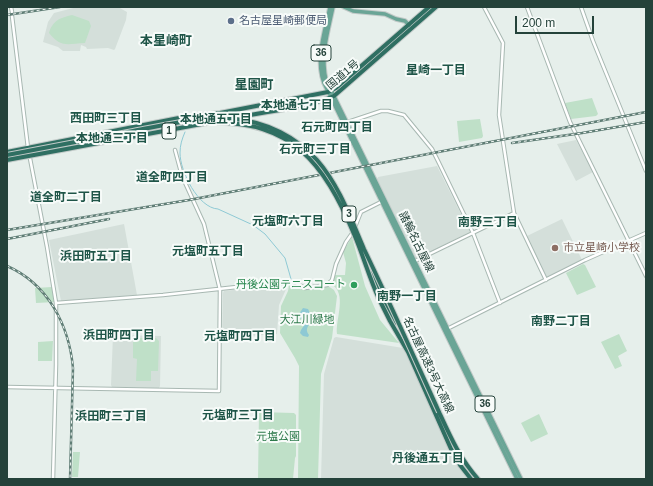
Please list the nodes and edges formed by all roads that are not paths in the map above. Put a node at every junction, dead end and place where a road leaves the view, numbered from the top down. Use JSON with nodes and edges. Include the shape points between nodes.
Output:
{"nodes":[{"id":1,"x":11,"y":7,"type":"edge"},
{"id":2,"x":330,"y":7,"type":"edge"},
{"id":3,"x":333,"y":7,"type":"edge"},
{"id":4,"x":344,"y":7,"type":"edge"},
{"id":5,"x":429,"y":7,"type":"edge"},
{"id":6,"x":436,"y":7,"type":"edge"},
{"id":7,"x":484,"y":7,"type":"edge"},
{"id":8,"x":527,"y":7,"type":"edge"},
{"id":9,"x":581,"y":7,"type":"edge"},
{"id":10,"x":12,"y":12,"type":"dead end"},
{"id":11,"x":12,"y":16,"type":"dead end"},
{"id":12,"x":409,"y":25,"type":"junction"},
{"id":13,"x":330,"y":92,"type":"junction"},
{"id":14,"x":332,"y":97,"type":"junction"},
{"id":15,"x":348,"y":122,"type":"junction"},
{"id":16,"x":132,"y":128,"type":"junction"},
{"id":17,"x":28,"y":148,"type":"junction"},
{"id":18,"x":175,"y":150,"type":"dead end"},
{"id":19,"x":7,"y":152,"type":"edge"},
{"id":20,"x":30,"y":157,"type":"junction"},
{"id":21,"x":7,"y":159,"type":"edge"},
{"id":22,"x":646,"y":170,"type":"edge"},
{"id":23,"x":383,"y":201,"type":"junction"},
{"id":24,"x":514,"y":213,"type":"junction"},
{"id":25,"x":473,"y":233,"type":"junction"},
{"id":26,"x":646,"y":233,"type":"edge"},
{"id":27,"x":354,"y":234,"type":"junction"},
{"id":28,"x":628,"y":240,"type":"junction"},
{"id":29,"x":413,"y":262,"type":"junction"},
{"id":30,"x":646,"y":276,"type":"edge"},
{"id":31,"x":546,"y":280,"type":"junction"},
{"id":32,"x":220,"y":290,"type":"junction"},
{"id":33,"x":500,"y":302,"type":"junction"},
{"id":34,"x":56,"y":303,"type":"junction"},
{"id":35,"x":446,"y":329,"type":"junction"},
{"id":36,"x":7,"y":386,"type":"edge"},
{"id":37,"x":56,"y":388,"type":"junction"},
{"id":38,"x":439,"y":409,"type":"dead end"},
{"id":39,"x":53,"y":479,"type":"edge"},
{"id":40,"x":471,"y":479,"type":"edge"},
{"id":41,"x":478,"y":479,"type":"edge"},
{"id":42,"x":517,"y":479,"type":"edge"},
{"id":43,"x":522,"y":479,"type":"edge"}],
"edges":[{"from":1,"to":10,"type":"street"},
{"from":2,"to":13,"type":"main road","name":"諸輪名古屋線","number":"36","via":[[320,61],[321,75]]},
{"from":3,"to":13,"type":"main road","name":"諸輪名古屋線","number":"36","via":[[323,58]]},
{"from":4,"to":12,"type":"main road","via":[[354,11],[385,14]]},
{"from":5,"to":12,"type":"highway","name":"国道1号","number":"1"},
{"from":6,"to":14,"type":"highway","name":"国道1号","number":"1"},
{"from":7,"to":24,"type":"street","via":[[503,43],[499,115]]},
{"from":8,"to":28,"type":"street","via":[[570,122]]},
{"from":9,"to":22,"type":"street"},
{"from":11,"to":17,"type":"street"},
{"from":12,"to":13,"type":"highway","name":"国道1号","number":"1"},
{"from":13,"to":14,"type":"main road","name":"諸輪名古屋線","number":"36"},
{"from":13,"to":16,"type":"highway","name":"国道1号","number":"1"},
{"from":14,"to":15,"type":"main road","name":"諸輪名古屋線","number":"36"},
{"from":14,"to":20,"type":"highway","name":"国道1号","number":"1","via":[[309,104]]},
{"from":14,"to":23,"type":"main road","name":"諸輪名古屋線","number":"36"},
{"from":15,"to":23,"type":"main road","name":"諸輪名古屋線","number":"36"},
{"from":15,"to":25,"type":"street","via":[[381,111],[404,115],[432,149]]},
{"from":16,"to":17,"type":"highway","name":"国道1号","number":"1"},
{"from":16,"to":21,"type":"highway","bridge":true,"via":[[127,134]]},
{"from":17,"to":19,"type":"highway","name":"国道1号","number":"1"},
{"from":17,"to":20,"type":"street"},
{"from":18,"to":32,"type":"street","via":[[182,176],[204,224]]},
{"from":20,"to":21,"type":"highway","name":"国道1号","number":"1"},
{"from":20,"to":34,"type":"street"},
{"from":21,"to":27,"type":"highway","number":"3","bridge":true,"via":[[207,123],[233,122],[264,128],[302,150],[322,172]]},
{"from":21,"to":41,"type":"highway","name":"名古屋高速3号大高線","number":"3","bridge":true,"via":[[175,123],[215,118],[260,124],[280,131],[296,141],[321,164],[336,188],[455,447]]},
{"from":23,"to":29,"type":"main road","name":"諸輪名古屋線","number":"36"},
{"from":23,"to":32,"type":"street","via":[[361,212],[336,264],[332,280],[327,285],[305,288],[294,282],[283,282]]},
{"from":24,"to":25,"type":"street"},
{"from":24,"to":31,"type":"street"},
{"from":25,"to":29,"type":"street"},
{"from":25,"to":33,"type":"street"},
{"from":26,"to":28,"type":"street"},
{"from":27,"to":38,"type":"highway","bridge":true,"via":[[436,408]]},
{"from":27,"to":40,"type":"highway","name":"名古屋高速3号大高線","number":"3","bridge":true,"via":[[387,316],[408,352],[451,449]]},
{"from":28,"to":30,"type":"street"},
{"from":28,"to":31,"type":"street"},
{"from":29,"to":35,"type":"main road","name":"諸輪名古屋線","number":"36"},
{"from":31,"to":33,"type":"street"},
{"from":32,"to":34,"type":"street"},
{"from":32,"to":37,"type":"street","via":[[219,391]]},
{"from":33,"to":35,"type":"street"},
{"from":34,"to":37,"type":"street"},
{"from":35,"to":42,"type":"main road","name":"諸輪名古屋線","number":"36"},
{"from":35,"to":43,"type":"main road","name":"諸輪名古屋線","number":"36"},
{"from":36,"to":37,"type":"street"},
{"from":37,"to":39,"type":"street"}]}
